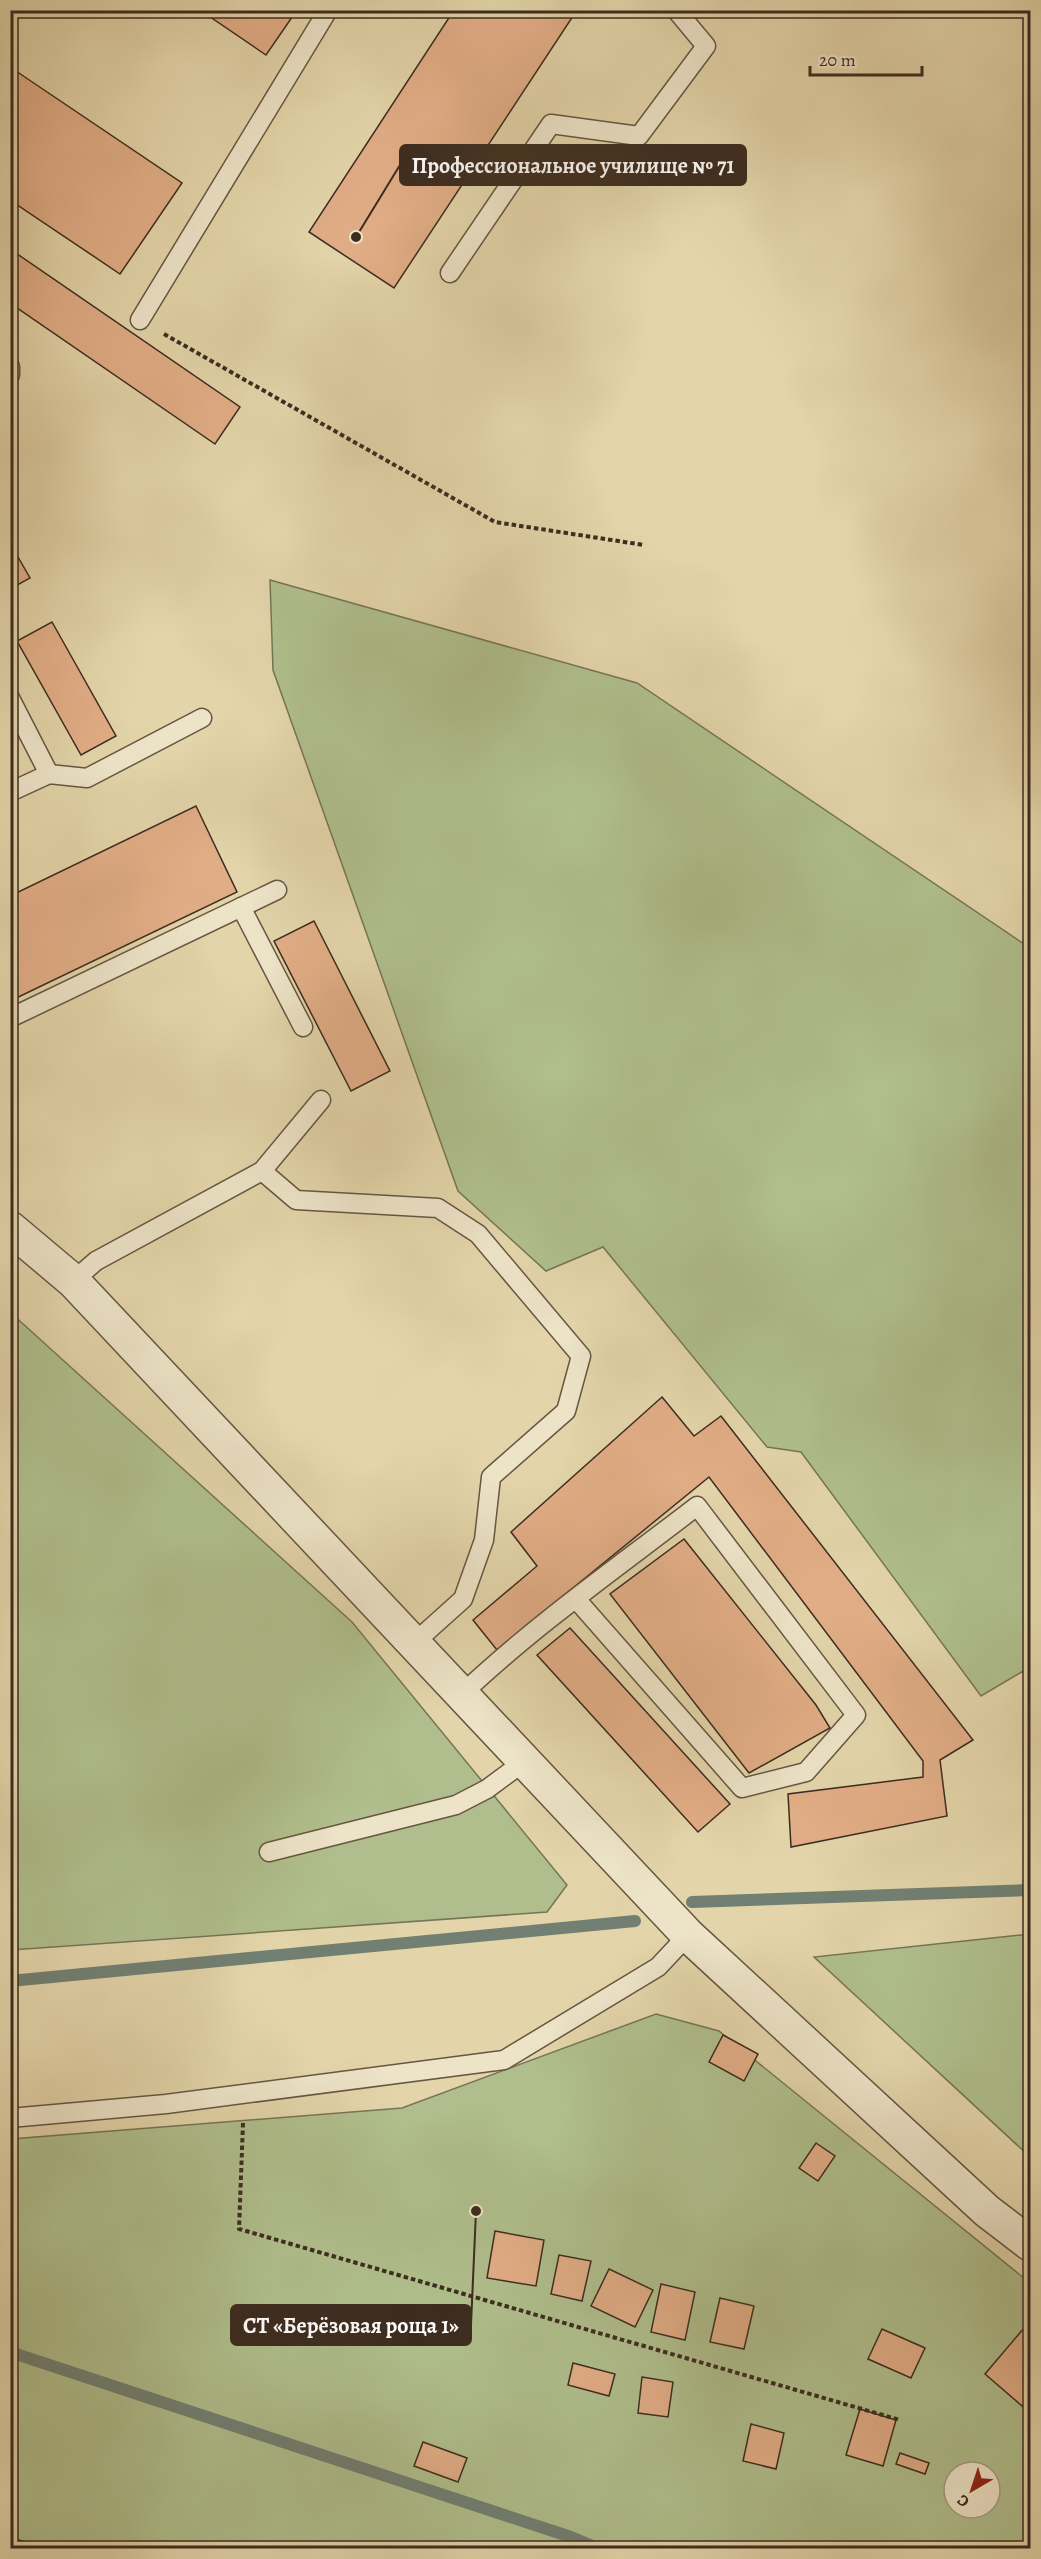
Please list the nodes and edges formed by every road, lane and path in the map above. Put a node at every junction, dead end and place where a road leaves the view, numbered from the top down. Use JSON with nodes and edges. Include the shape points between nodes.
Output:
{"nodes":[{"id":1,"x":328,"y":10,"type":"edge"},
{"id":2,"x":676,"y":10,"type":"edge"},
{"id":3,"x":450,"y":273,"type":"dead end"},
{"id":4,"x":140,"y":320,"type":"joint"},
{"id":5,"x":10,"y":367,"type":"edge"},
{"id":6,"x":10,"y":375,"type":"edge"},
{"id":7,"x":644,"y":545,"type":"dead end"},
{"id":8,"x":10,"y":698,"type":"edge"},
{"id":9,"x":202,"y":718,"type":"dead end"},
{"id":10,"x":49,"y":774,"type":"junction"},
{"id":11,"x":10,"y":792,"type":"edge"},
{"id":12,"x":277,"y":890,"type":"dead end"},
{"id":13,"x":242,"y":907,"type":"junction"},
{"id":14,"x":10,"y":1018,"type":"edge"},
{"id":15,"x":303,"y":1027,"type":"dead end"},
{"id":16,"x":321,"y":1100,"type":"dead end"},
{"id":17,"x":262,"y":1171,"type":"junction"},
{"id":18,"x":10,"y":1228,"type":"edge"},
{"id":19,"x":74,"y":1281,"type":"junction"},
{"id":20,"x":576,"y":1599,"type":"junction"},
{"id":21,"x":414,"y":1643,"type":"junction"},
{"id":22,"x":462,"y":1694,"type":"junction"},
{"id":23,"x":525,"y":1761,"type":"junction"},
{"id":24,"x":269,"y":1852,"type":"dead end"},
{"id":25,"x":688,"y":1935,"type":"junction"},
{"id":26,"x":249,"y":2093,"type":"junction"},
{"id":27,"x":10,"y":2118,"type":"edge"},
{"id":28,"x":1030,"y":2244,"type":"edge"},
{"id":29,"x":900,"y":2420,"type":"dead end"}],
"edges":[{"from":1,"to":4,"type":"lane"},
{"from":2,"to":3,"type":"lane","via":[[706,46],[639,136],[551,124]]},
{"from":4,"to":7,"type":"path","via":[[495,522]]},
{"from":5,"to":6,"type":"lane"},
{"from":8,"to":10,"type":"lane"},
{"from":9,"to":10,"type":"lane","via":[[87,778]]},
{"from":10,"to":11,"type":"lane"},
{"from":12,"to":13,"type":"lane"},
{"from":13,"to":14,"type":"lane"},
{"from":13,"to":15,"type":"lane"},
{"from":16,"to":17,"type":"lane"},
{"from":17,"to":19,"type":"lane","via":[[96,1261]]},
{"from":17,"to":21,"type":"lane","via":[[296,1200],[438,1208],[478,1234],[580,1356],[566,1411],[491,1477],[484,1540],[463,1599]]},
{"from":18,"to":19,"type":"street"},
{"from":19,"to":21,"type":"street"},
{"from":20,"to":20,"type":"lane","via":[[697,1506],[856,1715],[806,1772],[742,1788]]},
{"from":20,"to":22,"type":"lane"},
{"from":21,"to":22,"type":"street"},
{"from":22,"to":23,"type":"street"},
{"from":23,"to":24,"type":"lane","via":[[487,1789],[456,1804]]},
{"from":23,"to":25,"type":"street"},
{"from":25,"to":26,"type":"lane","via":[[658,1967],[504,2060]]},
{"from":25,"to":28,"type":"street","via":[[987,2211]]},
{"from":26,"to":27,"type":"lane"},
{"from":26,"to":29,"type":"path","via":[[243,2119],[239,2229]]}]}
